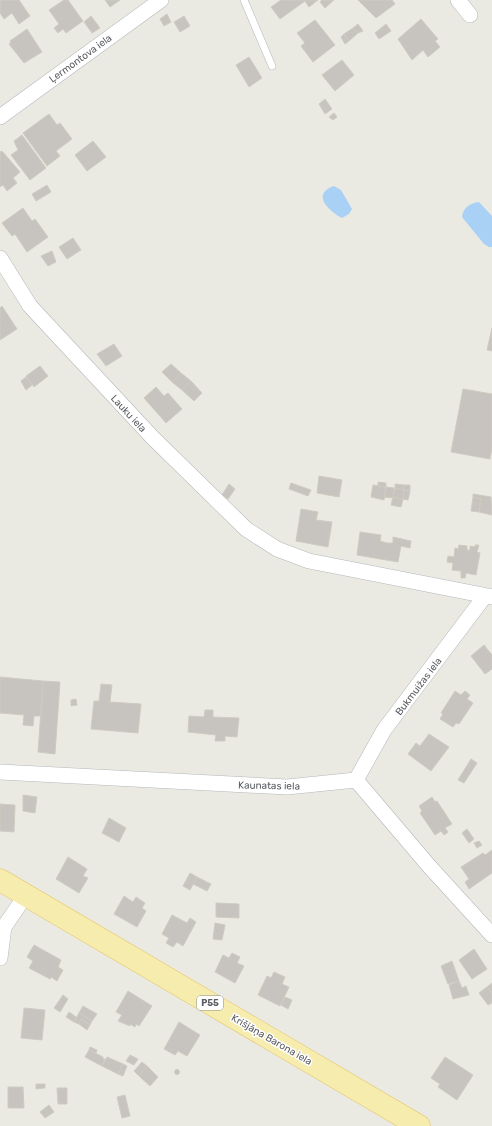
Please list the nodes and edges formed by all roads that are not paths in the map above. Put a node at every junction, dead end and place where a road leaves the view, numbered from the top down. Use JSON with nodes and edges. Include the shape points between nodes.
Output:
{"nodes":[{"id":1,"x":160,"y":0,"type":"edge"},
{"id":2,"x":244,"y":0,"type":"edge"},
{"id":3,"x":458,"y":0,"type":"edge"},
{"id":4,"x":470,"y":14,"type":"dead end"},
{"id":5,"x":272,"y":66,"type":"dead end"},
{"id":6,"x":0,"y":117,"type":"edge"},
{"id":7,"x":0,"y":258,"type":"edge"},
{"id":8,"x":277,"y":549,"type":"joint"},
{"id":9,"x":489,"y":596,"type":"edge"},
{"id":10,"x":0,"y":772,"type":"edge"},
{"id":11,"x":356,"y":780,"type":"junction"},
{"id":12,"x":0,"y":880,"type":"edge"},
{"id":13,"x":26,"y":895,"type":"junction"},
{"id":14,"x":2,"y":925,"type":"edge"},
{"id":15,"x":492,"y":935,"type":"edge"},
{"id":16,"x":0,"y":958,"type":"edge"},
{"id":17,"x":419,"y":1126,"type":"edge"}],
"edges":[{"from":1,"to":6,"type":"street","name":"Ļermontova iela"},
{"from":2,"to":5,"type":"lane"},
{"from":3,"to":4,"type":"street"},
{"from":7,"to":8,"type":"street","name":"Lauku iela","via":[[30,306],[152,437],[246,529]]},
{"from":8,"to":9,"type":"street","name":"Bukmuižas iela","via":[[309,561]]},
{"from":9,"to":11,"type":"street","name":"Bukmuižas iela","via":[[384,730]]},
{"from":10,"to":11,"type":"street","name":"Kaunatas iela","via":[[287,787]]},
{"from":11,"to":15,"type":"street"},
{"from":12,"to":13,"type":"main road","name":"Krišjāņa Barona iela","number":"P55"},
{"from":13,"to":14,"type":"street"},
{"from":13,"to":17,"type":"main road","name":"Krišjāņa Barona iela","number":"P55"},
{"from":14,"to":16,"type":"street"}]}
